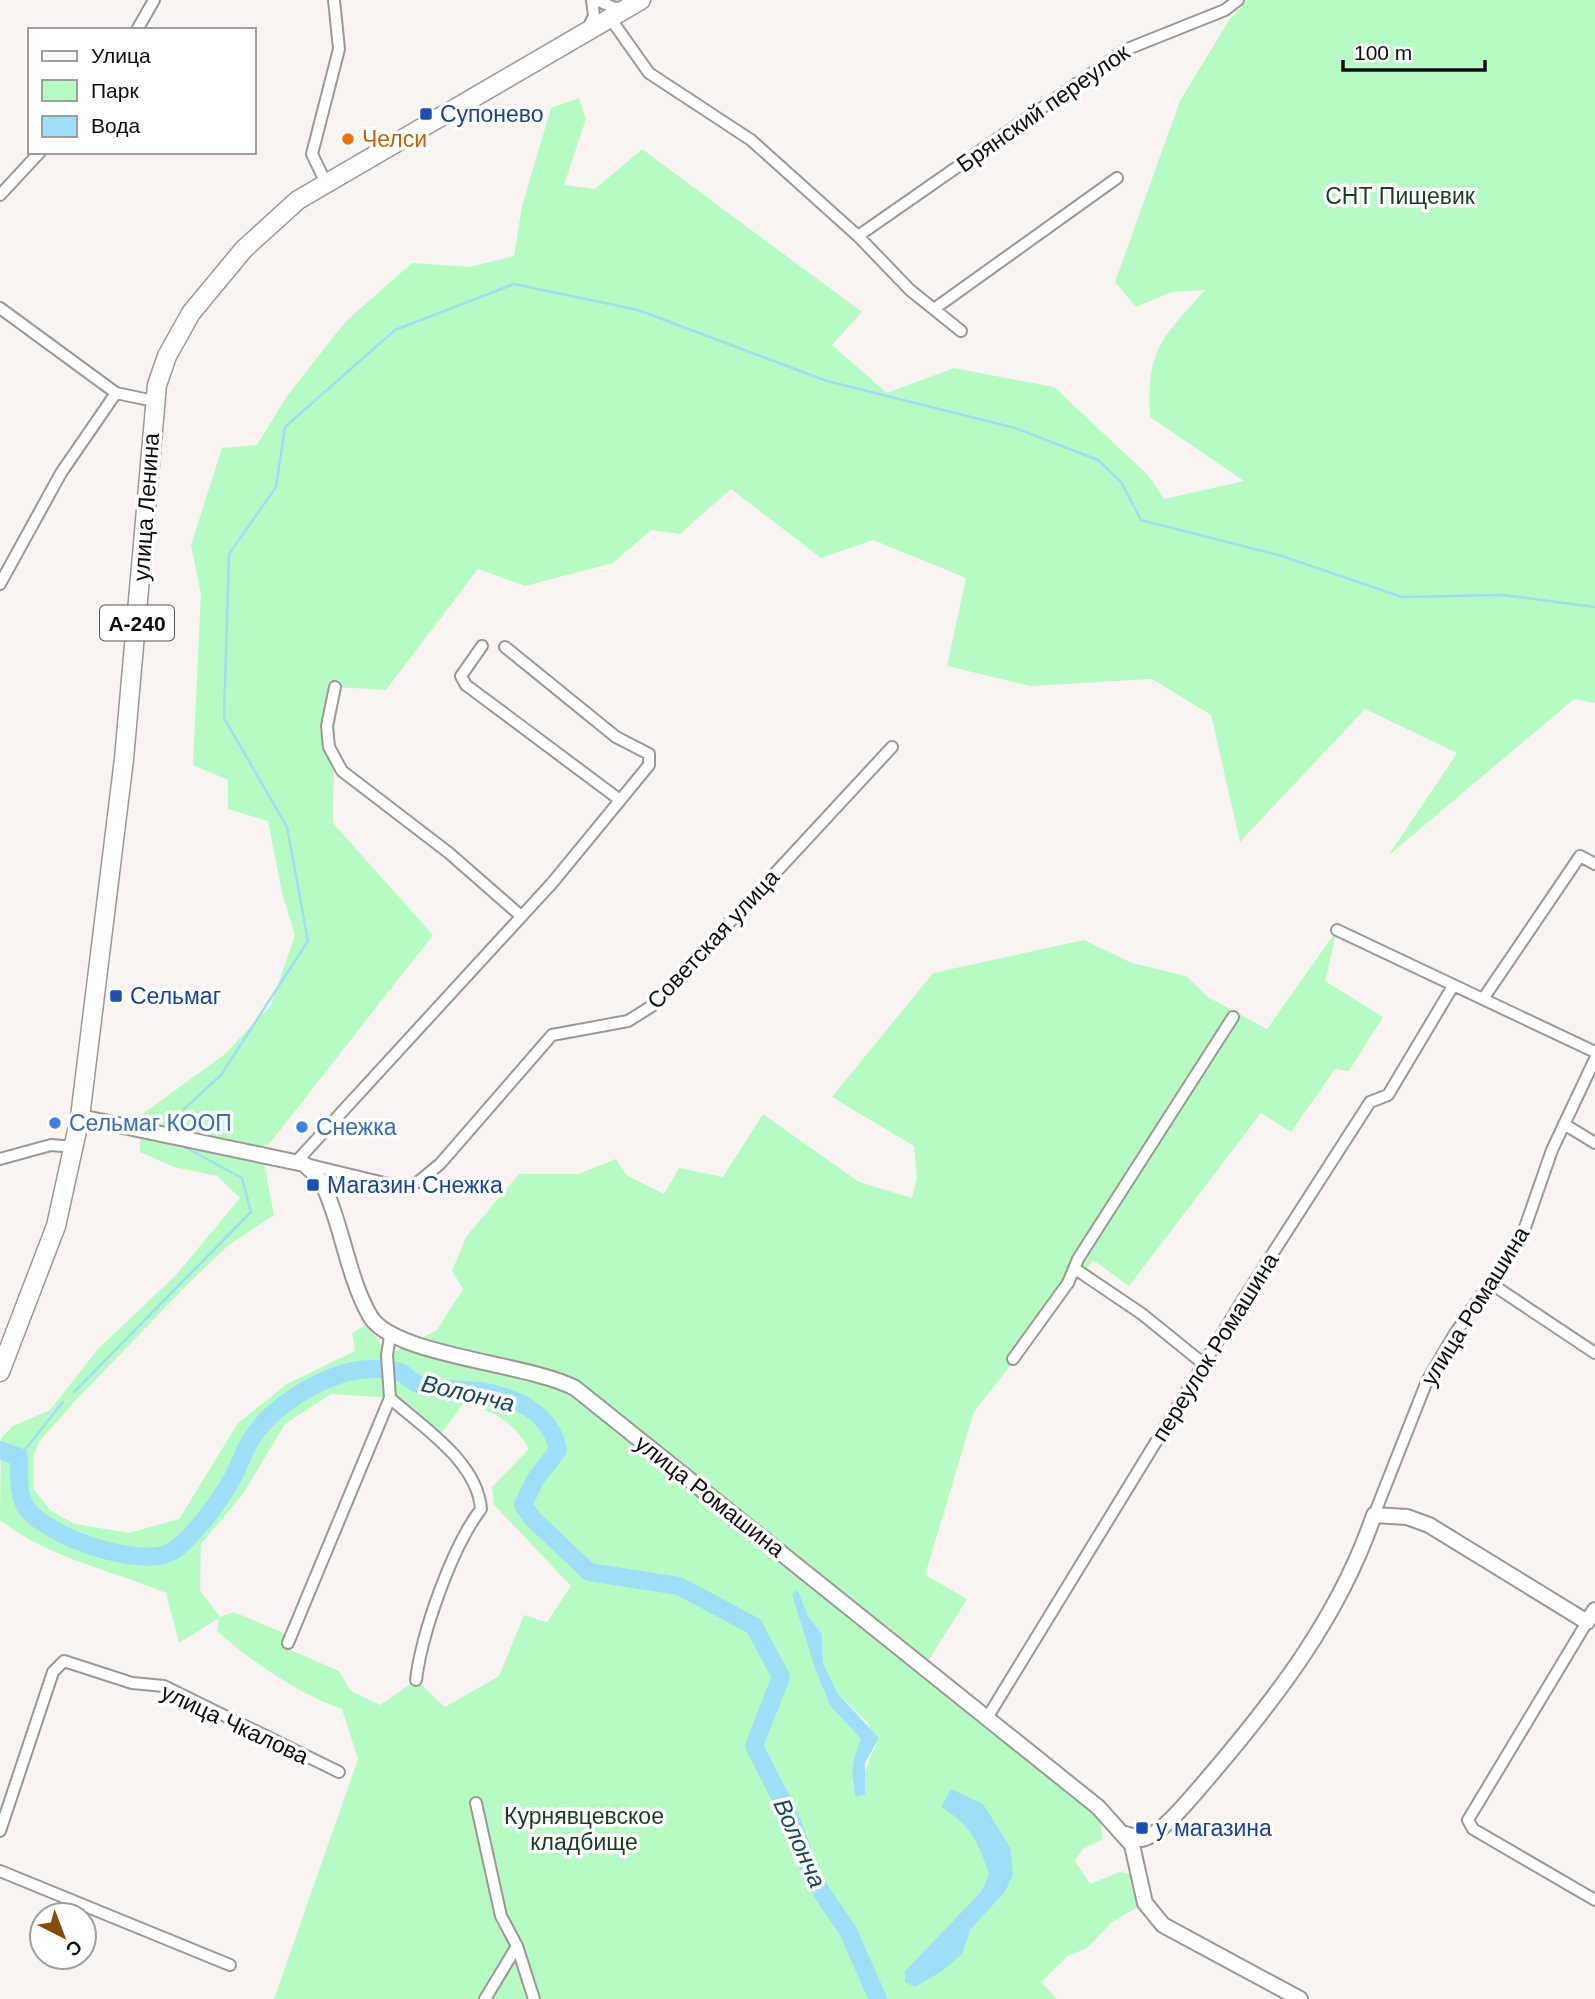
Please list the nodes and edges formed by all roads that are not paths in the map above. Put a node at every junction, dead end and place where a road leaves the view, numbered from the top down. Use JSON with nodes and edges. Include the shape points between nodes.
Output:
{"nodes":[{"id":1,"x":154,"y":0,"type":"edge"},
{"id":2,"x":334,"y":0,"type":"edge"},
{"id":3,"x":594,"y":0,"type":"edge"},
{"id":4,"x":1238,"y":0,"type":"edge"},
{"id":5,"x":636,"y":3,"type":"edge"},
{"id":6,"x":610,"y":18,"type":"junction"},
{"id":7,"x":138,"y":28,"type":"edge"},
{"id":8,"x":579,"y":37,"type":"junction"},
{"id":9,"x":38,"y":154,"type":"edge"},
{"id":10,"x":1117,"y":178,"type":"dead end"},
{"id":11,"x":326,"y":183,"type":"junction"},
{"id":12,"x":0,"y":195,"type":"edge"},
{"id":13,"x":858,"y":236,"type":"junction"},
{"id":14,"x":0,"y":308,"type":"edge"},
{"id":15,"x":934,"y":309,"type":"junction"},
{"id":16,"x":961,"y":331,"type":"dead end"},
{"id":17,"x":116,"y":393,"type":"junction"},
{"id":18,"x":154,"y":401,"type":"junction"},
{"id":19,"x":0,"y":584,"type":"edge"},
{"id":20,"x":482,"y":646,"type":"dead end"},
{"id":21,"x":505,"y":647,"type":"dead end"},
{"id":22,"x":335,"y":687,"type":"dead end"},
{"id":23,"x":892,"y":747,"type":"dead end"},
{"id":24,"x":620,"y":800,"type":"junction"},
{"id":25,"x":1595,"y":864,"type":"edge"},
{"id":26,"x":521,"y":916,"type":"junction"},
{"id":27,"x":1337,"y":930,"type":"dead end"},
{"id":28,"x":1453,"y":986,"type":"junction"},
{"id":29,"x":1483,"y":999,"type":"junction"},
{"id":30,"x":1233,"y":1017,"type":"dead end"},
{"id":31,"x":1595,"y":1052,"type":"edge"},
{"id":32,"x":1595,"y":1059,"type":"edge"},
{"id":33,"x":80,"y":1116,"type":"junction"},
{"id":34,"x":1564,"y":1124,"type":"junction"},
{"id":35,"x":1595,"y":1143,"type":"edge"},
{"id":36,"x":74,"y":1147,"type":"junction"},
{"id":37,"x":0,"y":1159,"type":"edge"},
{"id":38,"x":300,"y":1163,"type":"junction"},
{"id":39,"x":1074,"y":1268,"type":"junction"},
{"id":40,"x":1490,"y":1283,"type":"junction"},
{"id":41,"x":390,"y":1336,"type":"junction"},
{"id":42,"x":1595,"y":1353,"type":"edge"},
{"id":43,"x":1013,"y":1359,"type":"dead end"},
{"id":44,"x":1205,"y":1365,"type":"junction"},
{"id":45,"x":0,"y":1372,"type":"edge"},
{"id":46,"x":390,"y":1398,"type":"junction"},
{"id":47,"x":1374,"y":1515,"type":"junction"},
{"id":48,"x":1591,"y":1616,"type":"edge"},
{"id":49,"x":288,"y":1643,"type":"dead end"},
{"id":50,"x":416,"y":1679,"type":"dead end"},
{"id":51,"x":987,"y":1718,"type":"junction"},
{"id":52,"x":339,"y":1772,"type":"dead end"},
{"id":53,"x":476,"y":1803,"type":"dead end"},
{"id":54,"x":1160,"y":1828,"type":"junction"},
{"id":55,"x":0,"y":1831,"type":"edge"},
{"id":56,"x":1125,"y":1834,"type":"junction"},
{"id":57,"x":0,"y":1871,"type":"edge"},
{"id":58,"x":1139,"y":1875,"type":"junction"},
{"id":59,"x":1595,"y":1900,"type":"edge"},
{"id":60,"x":517,"y":1946,"type":"junction"},
{"id":61,"x":230,"y":1965,"type":"dead end"},
{"id":62,"x":485,"y":1999,"type":"edge"},
{"id":63,"x":534,"y":1999,"type":"edge"},
{"id":64,"x":1300,"y":1999,"type":"edge"}],
"edges":[{"from":1,"to":7,"type":"street"},
{"from":2,"to":11,"type":"street","via":[[339,49],[313,154]]},
{"from":3,"to":5,"type":"street","via":[[615,8]]},
{"from":3,"to":8,"type":"street","via":[[592,22]]},
{"from":4,"to":13,"type":"street","name":"Брянский переулок","via":[[1225,10],[1125,50]]},
{"from":5,"to":6,"type":"main road","name":"улица Ленина","number":"А-240"},
{"from":6,"to":8,"type":"main road","name":"улица Ленина","number":"А-240"},
{"from":6,"to":13,"type":"street","via":[[649,72],[751,140]]},
{"from":8,"to":11,"type":"main road","name":"улица Ленина","number":"А-240"},
{"from":9,"to":12,"type":"street"},
{"from":10,"to":15,"type":"street"},
{"from":11,"to":18,"type":"main road","name":"улица Ленина","number":"А-240","via":[[272,220],[213,285],[175,340]]},
{"from":13,"to":15,"type":"street"},
{"from":14,"to":17,"type":"street"},
{"from":15,"to":16,"type":"street"},
{"from":17,"to":18,"type":"street"},
{"from":17,"to":19,"type":"street","via":[[61,473]]},
{"from":18,"to":33,"type":"main road","name":"улица Ленина","number":"А-240","via":[[127,734]]},
{"from":20,"to":24,"type":"street","via":[[461,676],[466,685]]},
{"from":21,"to":24,"type":"street","via":[[616,737],[649,754],[651,760]]},
{"from":22,"to":26,"type":"street","via":[[327,726],[329,747],[342,771],[418,828]]},
{"from":23,"to":38,"type":"street","name":"Советская улица","via":[[652,1006],[628,1021],[552,1035],[440,1164],[418,1182],[401,1187]]},
{"from":24,"to":26,"type":"street"},
{"from":25,"to":29,"type":"street","via":[[1580,856]]},
{"from":26,"to":38,"type":"street"},
{"from":27,"to":28,"type":"street"},
{"from":28,"to":29,"type":"street"},
{"from":28,"to":44,"type":"street","name":"переулок Ромашина","via":[[1388,1095],[1370,1102]]},
{"from":29,"to":31,"type":"street"},
{"from":30,"to":39,"type":"street"},
{"from":32,"to":34,"type":"street","name":"улица Ромашина"},
{"from":33,"to":36,"type":"main road","name":"улица Ленина","number":"А-240"},
{"from":33,"to":38,"type":"street"},
{"from":34,"to":35,"type":"street"},
{"from":34,"to":40,"type":"street","name":"улица Ромашина","via":[[1522,1236]]},
{"from":36,"to":37,"type":"street","via":[[51,1145]]},
{"from":36,"to":45,"type":"main road","name":"улица Ленина","number":"А-240","via":[[56,1226]]},
{"from":38,"to":41,"type":"street","via":[[318,1177],[334,1209],[369,1314]]},
{"from":39,"to":43,"type":"street"},
{"from":39,"to":44,"type":"street"},
{"from":40,"to":42,"type":"street"},
{"from":40,"to":47,"type":"street","name":"улица Ромашина","via":[[1427,1381]]},
{"from":41,"to":46,"type":"street"},
{"from":41,"to":51,"type":"street","name":"улица Ромашина","via":[[543,1374],[575,1388]]},
{"from":44,"to":51,"type":"street","name":"переулок Ромашина"},
{"from":46,"to":49,"type":"street"},
{"from":46,"to":50,"type":"street","via":[[467,1469],[480,1490],[481,1509],[465,1530],[445,1576]]},
{"from":47,"to":48,"type":"street","via":[[1407,1517],[1429,1525]]},
{"from":47,"to":54,"type":"street","via":[[1352,1574],[1294,1672],[1189,1800]]},
{"from":48,"to":59,"type":"street","via":[[1468,1822]]},
{"from":51,"to":56,"type":"street","name":"улица Ромашина"},
{"from":52,"to":55,"type":"street","name":"улица Чкалова","via":[[164,1686],[132,1683],[64,1661],[53,1672]]},
{"from":53,"to":60,"type":"street","via":[[501,1916]]},
{"from":54,"to":56,"type":"street","via":[[1142,1839]]},
{"from":54,"to":58,"type":"street","via":[[1144,1848]]},
{"from":56,"to":58,"type":"street","name":"улица Ромашина"},
{"from":57,"to":61,"type":"street"},
{"from":58,"to":64,"type":"street","name":"улица Ромашина","via":[[1145,1903],[1163,1925]]},
{"from":60,"to":62,"type":"street"},
{"from":60,"to":63,"type":"street"}]}
